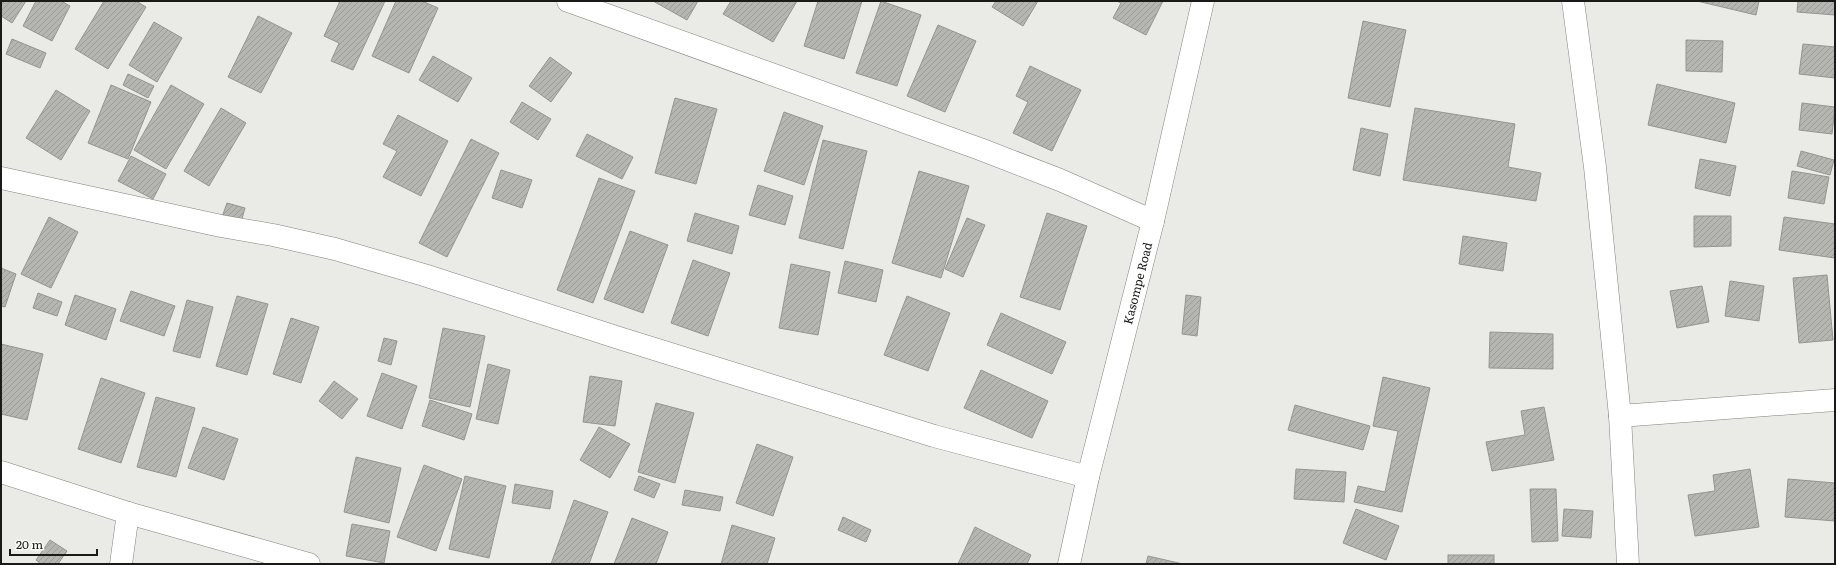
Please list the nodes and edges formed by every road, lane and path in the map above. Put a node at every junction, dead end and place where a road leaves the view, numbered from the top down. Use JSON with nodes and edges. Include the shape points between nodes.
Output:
{"nodes":[{"id":1,"x":568,"y":1,"type":"edge"},
{"id":2,"x":1203,"y":1,"type":"edge"},
{"id":3,"x":1573,"y":1,"type":"edge"},
{"id":4,"x":1,"y":178,"type":"edge"},
{"id":5,"x":1153,"y":221,"type":"junction"},
{"id":6,"x":1835,"y":400,"type":"edge"},
{"id":7,"x":1620,"y":416,"type":"junction"},
{"id":8,"x":1,"y":472,"type":"edge"},
{"id":9,"x":1088,"y":477,"type":"junction"},
{"id":10,"x":128,"y":513,"type":"junction"},
{"id":11,"x":121,"y":564,"type":"edge"},
{"id":12,"x":309,"y":564,"type":"edge"},
{"id":13,"x":1069,"y":564,"type":"edge"},
{"id":14,"x":1628,"y":564,"type":"edge"}],
"edges":[{"from":1,"to":5,"type":"street","via":[[980,148]]},
{"from":2,"to":5,"type":"street","name":"Kasompe Road"},
{"from":3,"to":7,"type":"street","via":[[1595,167]]},
{"from":4,"to":9,"type":"street","via":[[335,249],[432,277],[634,343],[926,433]]},
{"from":5,"to":9,"type":"street","name":"Kasompe Road"},
{"from":6,"to":7,"type":"street"},
{"from":7,"to":14,"type":"street"},
{"from":8,"to":10,"type":"street"},
{"from":9,"to":13,"type":"street","name":"Kasompe Road"},
{"from":10,"to":11,"type":"street"},
{"from":10,"to":12,"type":"street"}]}
